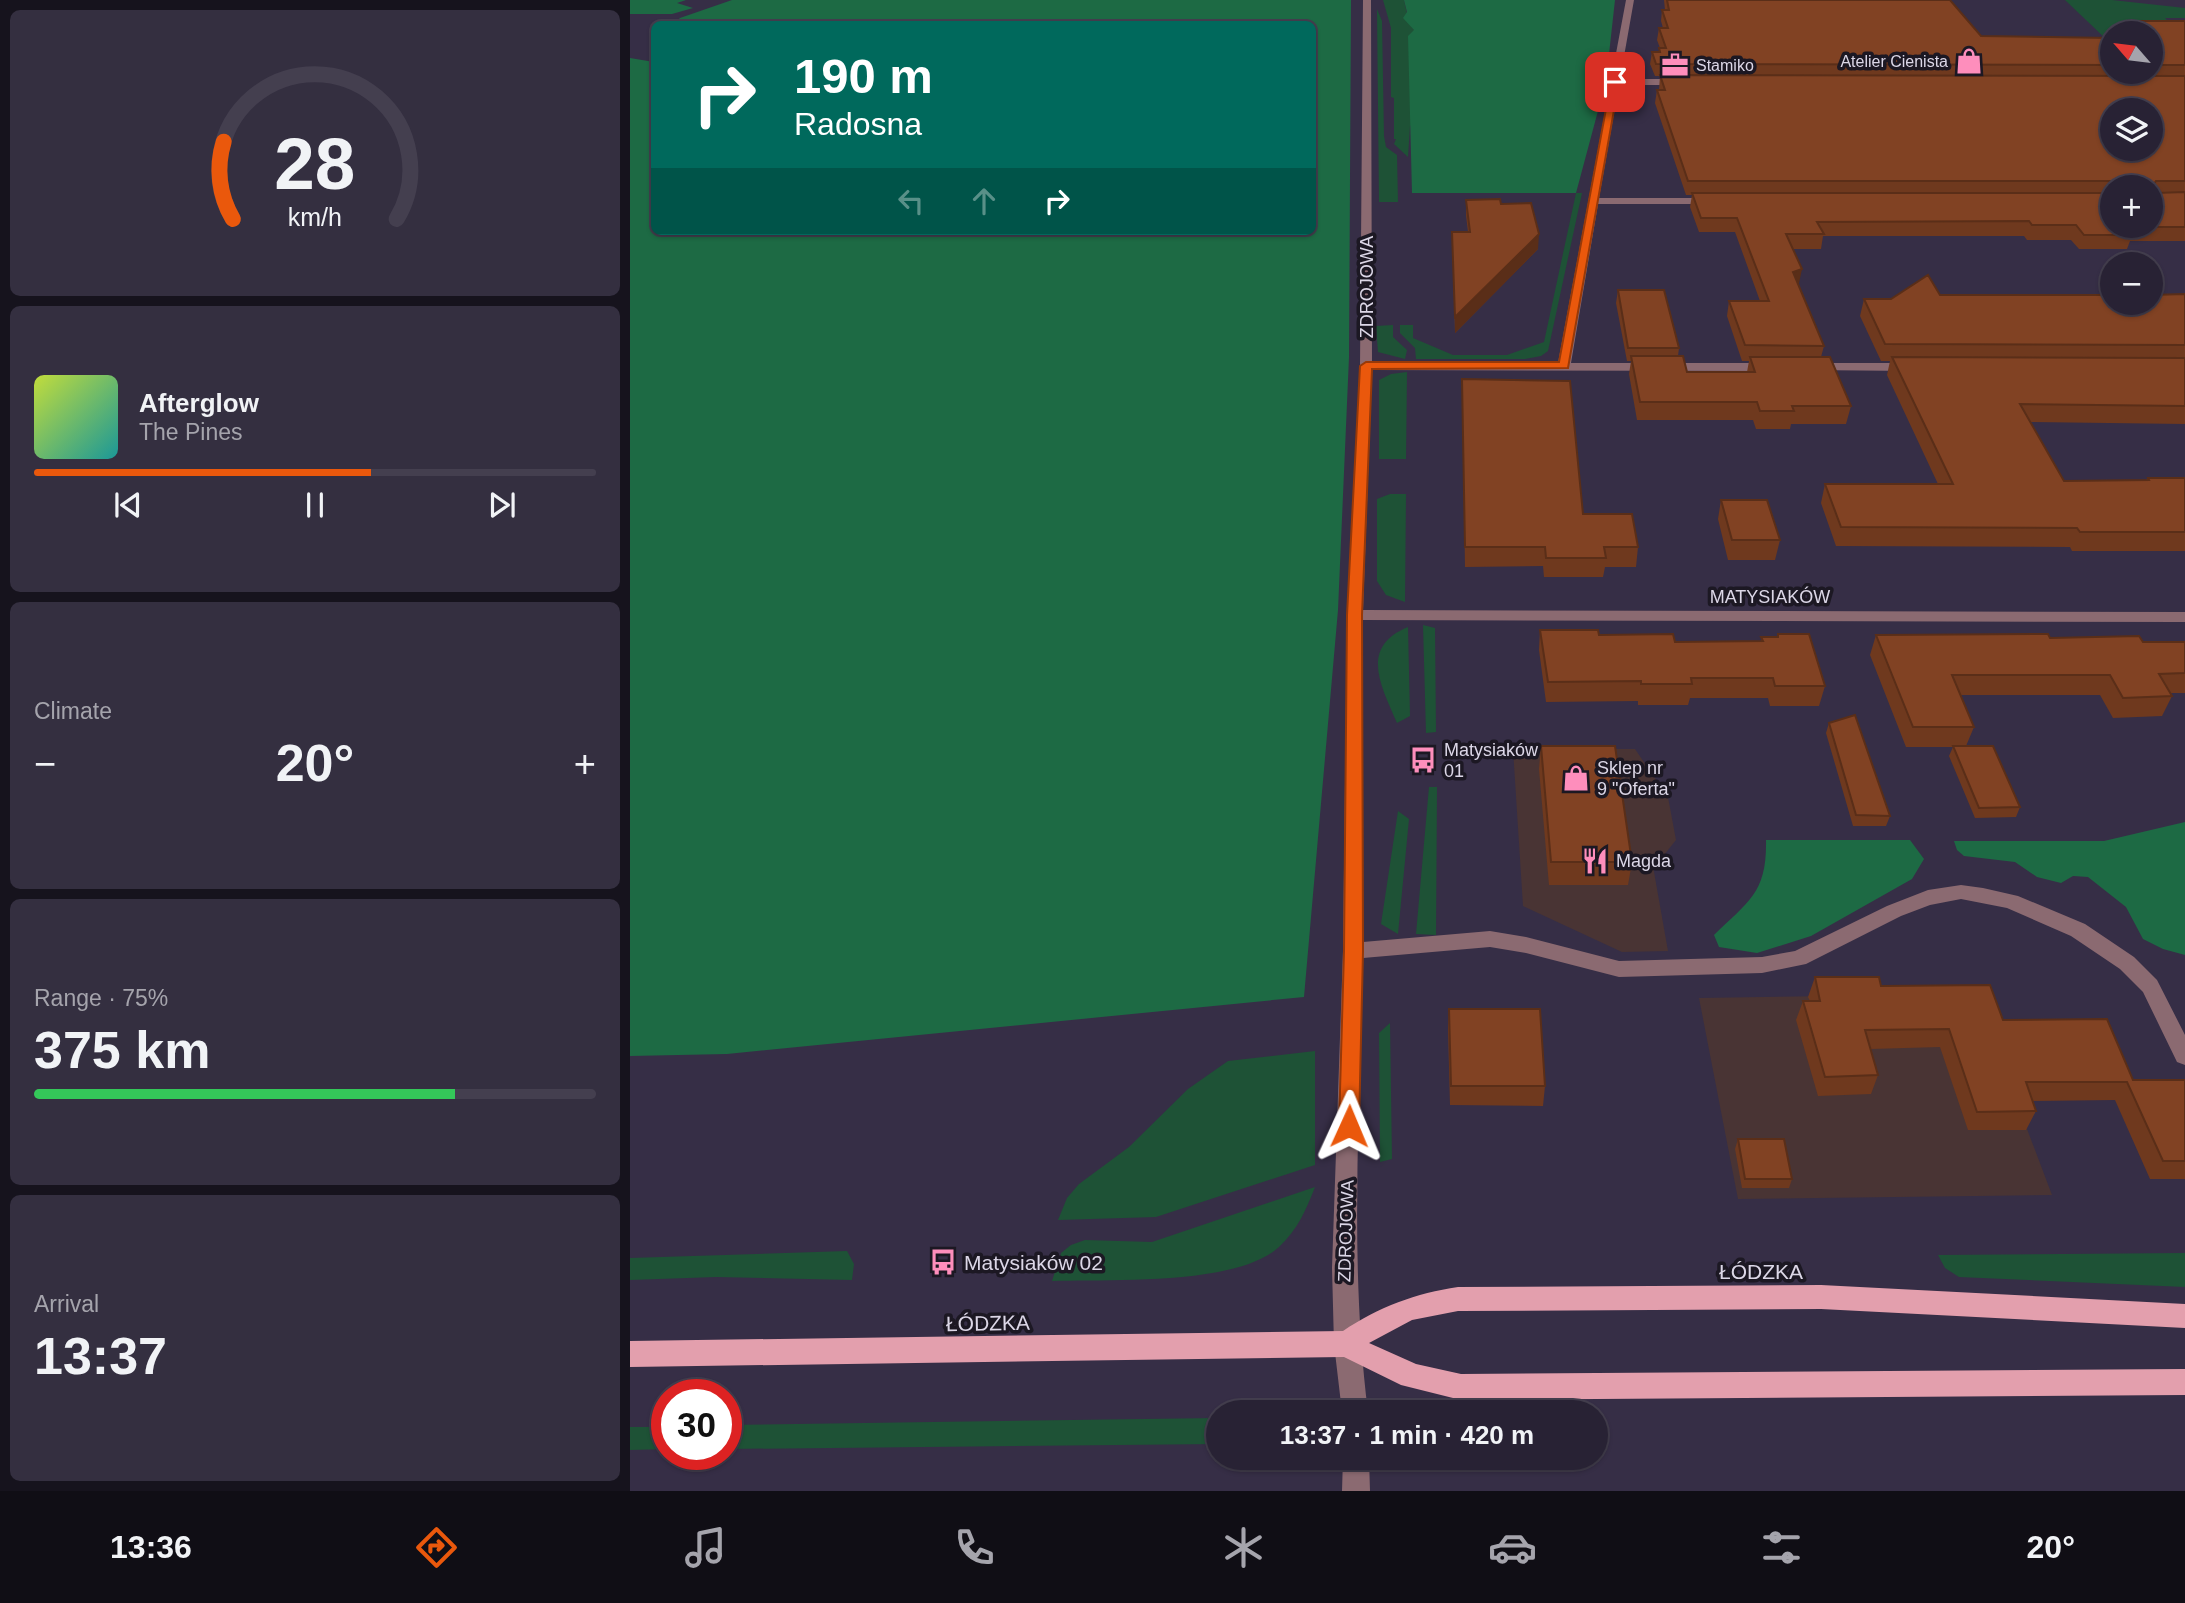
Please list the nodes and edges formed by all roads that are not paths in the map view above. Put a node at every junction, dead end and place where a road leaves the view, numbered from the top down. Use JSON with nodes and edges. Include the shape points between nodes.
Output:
{"nodes":[{"id":1,"x":1367,"y":0,"type":"edge"},
{"id":2,"x":1630,"y":0,"type":"edge"},
{"id":3,"x":1615,"y":82,"type":"junction"},
{"id":4,"x":1685,"y":82,"type":"edge"},
{"id":5,"x":1594,"y":201,"type":"junction"},
{"id":6,"x":1723,"y":201,"type":"edge"},
{"id":7,"x":1564,"y":365,"type":"junction"},
{"id":8,"x":1366,"y":366,"type":"junction"},
{"id":9,"x":1921,"y":368,"type":"edge"},
{"id":10,"x":1355,"y":615,"type":"junction"},
{"id":11,"x":2185,"y":617,"type":"edge"},
{"id":12,"x":1353,"y":951,"type":"junction"},
{"id":13,"x":2185,"y":1056,"type":"edge"},
{"id":14,"x":2185,"y":1316,"type":"edge"},
{"id":15,"x":1347,"y":1344,"type":"junction"},
{"id":16,"x":630,"y":1354,"type":"edge"},
{"id":17,"x":2185,"y":1382,"type":"edge"},
{"id":18,"x":1354,"y":1400,"type":"edge"},
{"id":19,"x":1356,"y":1470,"type":"edge"},
{"id":20,"x":1356,"y":1491,"type":"edge"}],
"edges":[{"from":1,"to":8,"type":"street","name":"ZDROJOWA"},
{"from":2,"to":3,"type":"street"},
{"from":3,"to":4,"type":"street"},
{"from":3,"to":5,"type":"street"},
{"from":5,"to":6,"type":"street"},
{"from":5,"to":7,"type":"street"},
{"from":7,"to":8,"type":"street"},
{"from":7,"to":9,"type":"street"},
{"from":8,"to":10,"type":"street","name":"ZDROJOWA"},
{"from":10,"to":11,"type":"street","name":"MATYSIAKÓW"},
{"from":10,"to":12,"type":"street","name":"ZDROJOWA"},
{"from":12,"to":13,"type":"street","via":[[1490,939],[1619,969],[1762,965],[1799,958],[1894,911],[1961,892],[2011,901],[2078,930],[2127,962],[2150,986]]},
{"from":12,"to":15,"type":"street","name":"ZDROJOWA","via":[[1344,1268]]},
{"from":14,"to":15,"type":"main road","name":"ŁÓDZKA","via":[[1821,1297],[1458,1299],[1404,1310],[1377,1322]]},
{"from":15,"to":16,"type":"main road","name":"ŁÓDZKA"},
{"from":15,"to":17,"type":"main road","via":[[1414,1378],[1461,1387]]},
{"from":15,"to":18,"type":"street","name":"ZDROJOWA"},
{"from":19,"to":20,"type":"street"}]}
